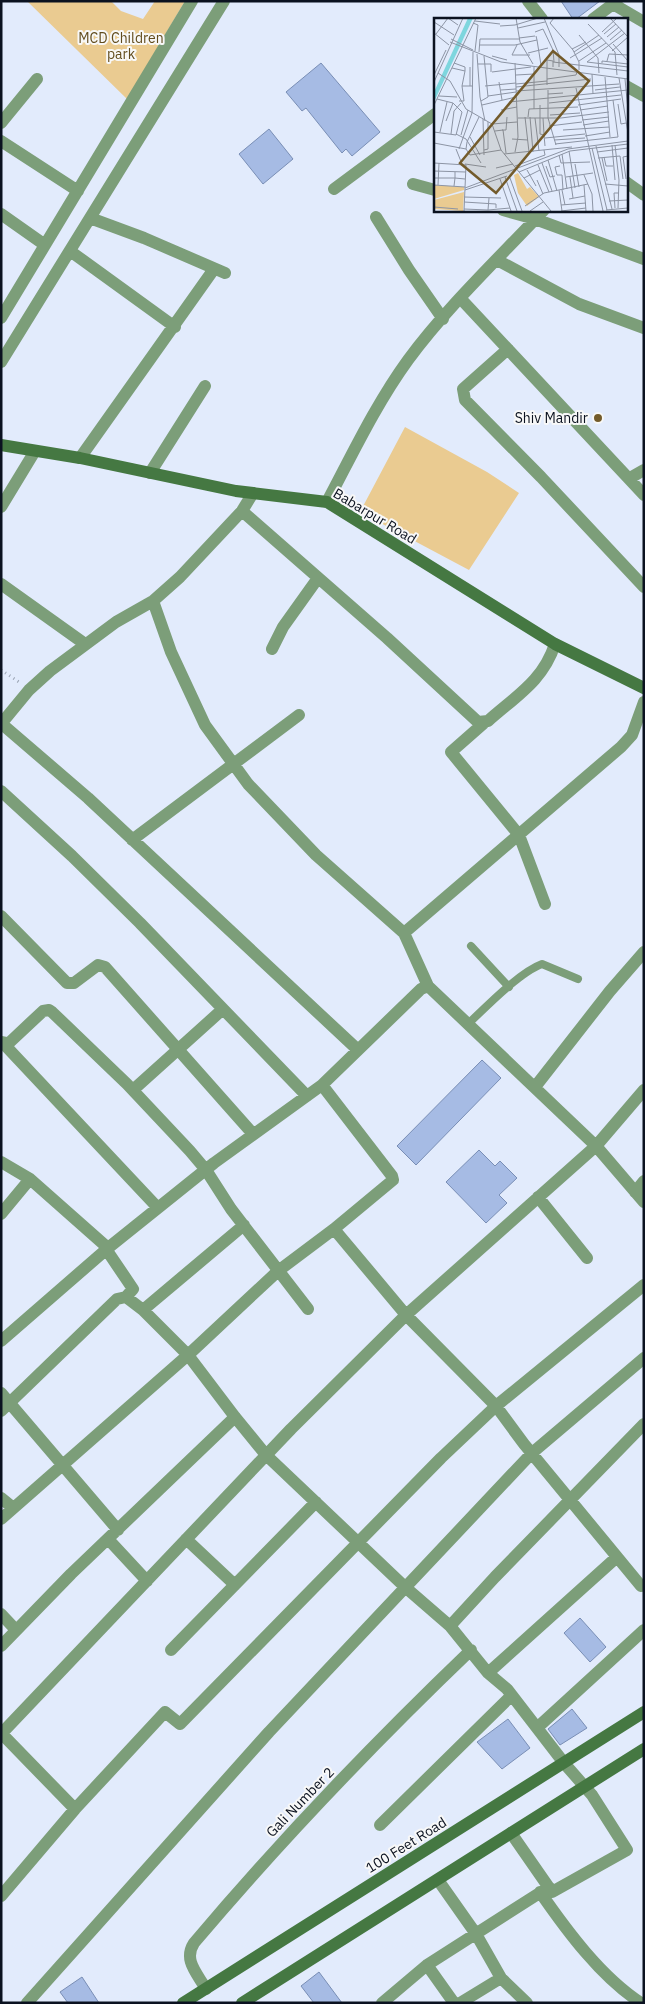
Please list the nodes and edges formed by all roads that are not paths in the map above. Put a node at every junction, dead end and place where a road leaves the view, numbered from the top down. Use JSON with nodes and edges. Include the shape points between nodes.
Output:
{"nodes":[{"id":1,"x":192,"y":1,"type":"edge"},
{"id":2,"x":224,"y":1,"type":"edge"},
{"id":3,"x":528,"y":1,"type":"edge"},
{"id":4,"x":615,"y":3,"type":"edge"},
{"id":5,"x":541,"y":18,"type":"edge"},
{"id":6,"x":594,"y":18,"type":"edge"},
{"id":7,"x":644,"y":22,"type":"edge"},
{"id":8,"x":37,"y":79,"type":"dead end"},
{"id":9,"x":628,"y":87,"type":"edge"},
{"id":10,"x":644,"y":96,"type":"edge"},
{"id":11,"x":434,"y":115,"type":"edge"},
{"id":12,"x":1,"y":123,"type":"edge"},
{"id":13,"x":1,"y":141,"type":"edge"},
{"id":14,"x":628,"y":183,"type":"edge"},
{"id":15,"x":412,"y":184,"type":"dead end"},
{"id":16,"x":334,"y":189,"type":"dead end"},
{"id":17,"x":78,"y":190,"type":"junction"},
{"id":18,"x":434,"y":190,"type":"edge"},
{"id":19,"x":644,"y":195,"type":"edge"},
{"id":20,"x":510,"y":211,"type":"edge"},
{"id":21,"x":1,"y":214,"type":"edge"},
{"id":22,"x":539,"y":215,"type":"edge"},
{"id":23,"x":376,"y":217,"type":"dead end"},
{"id":24,"x":90,"y":218,"type":"junction"},
{"id":25,"x":45,"y":245,"type":"junction"},
{"id":26,"x":70,"y":251,"type":"junction"},
{"id":27,"x":644,"y":259,"type":"edge"},
{"id":28,"x":497,"y":260,"type":"junction"},
{"id":29,"x":461,"y":299,"type":"junction"},
{"id":30,"x":1,"y":318,"type":"edge"},
{"id":31,"x":442,"y":319,"type":"junction"},
{"id":32,"x":175,"y":327,"type":"junction"},
{"id":33,"x":644,"y":328,"type":"edge"},
{"id":34,"x":508,"y":349,"type":"junction"},
{"id":35,"x":1,"y":362,"type":"edge"},
{"id":36,"x":205,"y":386,"type":"dead end"},
{"id":37,"x":1,"y":445,"type":"edge"},
{"id":38,"x":35,"y":451,"type":"junction"},
{"id":39,"x":80,"y":458,"type":"junction"},
{"id":40,"x":644,"y":470,"type":"edge"},
{"id":41,"x":150,"y":473,"type":"junction"},
{"id":42,"x":630,"y":478,"type":"junction"},
{"id":43,"x":253,"y":493,"type":"junction"},
{"id":44,"x":644,"y":494,"type":"edge"},
{"id":45,"x":327,"y":502,"type":"junction"},
{"id":46,"x":1,"y":507,"type":"edge"},
{"id":47,"x":242,"y":511,"type":"junction"},
{"id":48,"x":318,"y":578,"type":"junction"},
{"id":49,"x":1,"y":584,"type":"edge"},
{"id":50,"x":644,"y":587,"type":"edge"},
{"id":51,"x":154,"y":601,"type":"junction"},
{"id":52,"x":85,"y":644,"type":"junction"},
{"id":53,"x":555,"y":644,"type":"junction"},
{"id":54,"x":272,"y":649,"type":"dead end"},
{"id":55,"x":644,"y":688,"type":"edge"},
{"id":56,"x":644,"y":702,"type":"edge"},
{"id":57,"x":298,"y":715,"type":"dead end"},
{"id":58,"x":484,"y":723,"type":"junction"},
{"id":59,"x":2,"y":724,"type":"edge"},
{"id":60,"x":232,"y":764,"type":"junction"},
{"id":61,"x":1,"y":791,"type":"edge"},
{"id":62,"x":519,"y":835,"type":"junction"},
{"id":63,"x":132,"y":840,"type":"junction"},
{"id":64,"x":545,"y":904,"type":"dead end"},
{"id":65,"x":1,"y":916,"type":"edge"},
{"id":66,"x":404,"y":933,"type":"junction"},
{"id":67,"x":471,"y":946,"type":"dead end"},
{"id":68,"x":644,"y":952,"type":"edge"},
{"id":69,"x":578,"y":979,"type":"dead end"},
{"id":70,"x":428,"y":986,"type":"junction"},
{"id":71,"x":509,"y":987,"type":"junction"},
{"id":72,"x":223,"y":1009,"type":"junction"},
{"id":73,"x":469,"y":1023,"type":"junction"},
{"id":74,"x":2,"y":1043,"type":"edge"},
{"id":75,"x":179,"y":1049,"type":"junction"},
{"id":76,"x":358,"y":1050,"type":"junction"},
{"id":77,"x":322,"y":1084,"type":"junction"},
{"id":78,"x":535,"y":1086,"type":"junction"},
{"id":79,"x":133,"y":1090,"type":"junction"},
{"id":80,"x":644,"y":1090,"type":"edge"},
{"id":81,"x":307,"y":1096,"type":"junction"},
{"id":82,"x":253,"y":1134,"type":"junction"},
{"id":83,"x":596,"y":1146,"type":"junction"},
{"id":84,"x":1,"y":1162,"type":"edge"},
{"id":85,"x":206,"y":1170,"type":"junction"},
{"id":86,"x":30,"y":1179,"type":"junction"},
{"id":87,"x":644,"y":1181,"type":"edge"},
{"id":88,"x":538,"y":1197,"type":"junction"},
{"id":89,"x":639,"y":1197,"type":"edge"},
{"id":90,"x":158,"y":1208,"type":"junction"},
{"id":91,"x":1,"y":1214,"type":"edge"},
{"id":92,"x":244,"y":1225,"type":"junction"},
{"id":93,"x":334,"y":1229,"type":"junction"},
{"id":94,"x":107,"y":1249,"type":"junction"},
{"id":95,"x":587,"y":1258,"type":"dead end"},
{"id":96,"x":278,"y":1271,"type":"junction"},
{"id":97,"x":644,"y":1284,"type":"edge"},
{"id":98,"x":126,"y":1297,"type":"junction"},
{"id":99,"x":308,"y":1309,"type":"dead end"},
{"id":100,"x":144,"y":1310,"type":"junction"},
{"id":101,"x":406,"y":1315,"type":"junction"},
{"id":102,"x":1,"y":1341,"type":"edge"},
{"id":103,"x":188,"y":1355,"type":"junction"},
{"id":104,"x":644,"y":1358,"type":"edge"},
{"id":105,"x":1,"y":1393,"type":"edge"},
{"id":106,"x":496,"y":1406,"type":"junction"},
{"id":107,"x":6,"y":1407,"type":"edge"},
{"id":108,"x":234,"y":1418,"type":"junction"},
{"id":109,"x":644,"y":1424,"type":"edge"},
{"id":110,"x":532,"y":1453,"type":"junction"},
{"id":111,"x":266,"y":1455,"type":"junction"},
{"id":112,"x":62,"y":1464,"type":"junction"},
{"id":113,"x":1,"y":1498,"type":"edge"},
{"id":114,"x":570,"y":1499,"type":"junction"},
{"id":115,"x":316,"y":1502,"type":"junction"},
{"id":116,"x":12,"y":1507,"type":"junction"},
{"id":117,"x":1,"y":1518,"type":"edge"},
{"id":118,"x":118,"y":1530,"type":"junction"},
{"id":119,"x":108,"y":1539,"type":"junction"},
{"id":120,"x":186,"y":1539,"type":"junction"},
{"id":121,"x":359,"y":1542,"type":"junction"},
{"id":122,"x":617,"y":1557,"type":"junction"},
{"id":123,"x":147,"y":1581,"type":"junction"},
{"id":124,"x":235,"y":1585,"type":"junction"},
{"id":125,"x":405,"y":1586,"type":"junction"},
{"id":126,"x":643,"y":1586,"type":"edge"},
{"id":127,"x":1,"y":1614,"type":"edge"},
{"id":128,"x":450,"y":1626,"type":"junction"},
{"id":129,"x":16,"y":1630,"type":"junction"},
{"id":130,"x":644,"y":1630,"type":"edge"},
{"id":131,"x":1,"y":1646,"type":"edge"},
{"id":132,"x":171,"y":1650,"type":"dead end"},
{"id":133,"x":471,"y":1650,"type":"junction"},
{"id":134,"x":488,"y":1673,"type":"junction"},
{"id":135,"x":511,"y":1696,"type":"junction"},
{"id":136,"x":644,"y":1712,"type":"edge"},
{"id":137,"x":538,"y":1727,"type":"junction"},
{"id":138,"x":1,"y":1734,"type":"edge"},
{"id":139,"x":644,"y":1749,"type":"edge"},
{"id":140,"x":564,"y":1763,"type":"junction"},
{"id":141,"x":584,"y":1785,"type":"junction"},
{"id":142,"x":75,"y":1808,"type":"junction"},
{"id":143,"x":380,"y":1826,"type":"dead end"},
{"id":144,"x":511,"y":1834,"type":"junction"},
{"id":145,"x":438,"y":1880,"type":"junction"},
{"id":146,"x":545,"y":1890,"type":"junction"},
{"id":147,"x":1,"y":1896,"type":"edge"},
{"id":148,"x":476,"y":1934,"type":"junction"},
{"id":149,"x":427,"y":1964,"type":"junction"},
{"id":150,"x":501,"y":1978,"type":"junction"},
{"id":151,"x":206,"y":1989,"type":"junction"},
{"id":152,"x":186,"y":2002,"type":"edge"},
{"id":153,"x":27,"y":2003,"type":"edge"},
{"id":154,"x":242,"y":2003,"type":"edge"},
{"id":155,"x":382,"y":2003,"type":"edge"},
{"id":156,"x":454,"y":2003,"type":"edge"},
{"id":157,"x":460,"y":2003,"type":"edge"},
{"id":158,"x":527,"y":2003,"type":"edge"},
{"id":159,"x":641,"y":2003,"type":"edge"}],
"edges":[{"from":1,"to":17,"type":"street"},
{"from":2,"to":24,"type":"street"},
{"from":3,"to":5,"type":"street"},
{"from":4,"to":6,"type":"street"},
{"from":4,"to":7,"type":"street"},
{"from":8,"to":12,"type":"street"},
{"from":9,"to":10,"type":"street"},
{"from":11,"to":16,"type":"street"},
{"from":13,"to":17,"type":"street"},
{"from":14,"to":19,"type":"street"},
{"from":15,"to":18,"type":"street"},
{"from":17,"to":25,"type":"street"},
{"from":20,"to":22,"type":"street"},
{"from":21,"to":25,"type":"street"},
{"from":22,"to":27,"type":"street"},
{"from":22,"to":28,"type":"street"},
{"from":23,"to":31,"type":"street"},
{"from":24,"to":26,"type":"street"},
{"from":24,"to":32,"type":"street","via":[[220,271]]},
{"from":25,"to":30,"type":"street"},
{"from":26,"to":32,"type":"street"},
{"from":26,"to":35,"type":"street"},
{"from":28,"to":29,"type":"street"},
{"from":28,"to":33,"type":"street","via":[[579,304]]},
{"from":29,"to":31,"type":"street"},
{"from":29,"to":34,"type":"street"},
{"from":31,"to":45,"type":"street","via":[[408,360],[381,402]]},
{"from":32,"to":39,"type":"street"},
{"from":34,"to":42,"type":"street"},
{"from":34,"to":50,"type":"street","via":[[464,389],[465,400]]},
{"from":36,"to":41,"type":"street"},
{"from":37,"to":38,"type":"main road","name":"Babarpur Road"},
{"from":38,"to":39,"type":"main road","name":"Babarpur Road"},
{"from":38,"to":46,"type":"street"},
{"from":39,"to":41,"type":"main road","name":"Babarpur Road"},
{"from":40,"to":42,"type":"street"},
{"from":41,"to":43,"type":"main road","name":"Babarpur Road"},
{"from":42,"to":44,"type":"street"},
{"from":43,"to":45,"type":"main road","name":"Babarpur Road"},
{"from":43,"to":47,"type":"street"},
{"from":45,"to":53,"type":"main road","name":"Babarpur Road"},
{"from":47,"to":48,"type":"street"},
{"from":47,"to":51,"type":"street"},
{"from":48,"to":54,"type":"street","via":[[283,627]]},
{"from":48,"to":58,"type":"street","via":[[474,720]]},
{"from":49,"to":52,"type":"street"},
{"from":51,"to":52,"type":"street"},
{"from":51,"to":60,"type":"street","via":[[160,624],[205,725]]},
{"from":52,"to":59,"type":"street","via":[[43,677]]},
{"from":53,"to":55,"type":"main road","name":"Babarpur Road"},
{"from":53,"to":58,"type":"street","via":[[536,679]]},
{"from":56,"to":62,"type":"street","via":[[632,735],[622,748]]},
{"from":57,"to":60,"type":"street"},
{"from":58,"to":62,"type":"street","via":[[451,752]]},
{"from":59,"to":63,"type":"street"},
{"from":60,"to":63,"type":"street"},
{"from":60,"to":66,"type":"street","via":[[316,855]]},
{"from":61,"to":72,"type":"street","via":[[78,862]]},
{"from":62,"to":64,"type":"street"},
{"from":62,"to":66,"type":"street"},
{"from":63,"to":76,"type":"street"},
{"from":65,"to":75,"type":"street","via":[[67,983],[74,983],[98,965],[105,967]]},
{"from":66,"to":70,"type":"street"},
{"from":67,"to":71,"type":"lane"},
{"from":68,"to":78,"type":"street"},
{"from":69,"to":71,"type":"lane","via":[[542,964]]},
{"from":70,"to":73,"type":"street"},
{"from":70,"to":76,"type":"street","via":[[421,988]]},
{"from":71,"to":73,"type":"lane"},
{"from":72,"to":75,"type":"street"},
{"from":72,"to":81,"type":"street"},
{"from":73,"to":78,"type":"street"},
{"from":74,"to":79,"type":"street","via":[[10,1042],[49,1010]]},
{"from":74,"to":90,"type":"street"},
{"from":75,"to":79,"type":"street"},
{"from":75,"to":82,"type":"street"},
{"from":76,"to":77,"type":"street"},
{"from":77,"to":81,"type":"street"},
{"from":77,"to":93,"type":"street","via":[[393,1180]]},
{"from":78,"to":83,"type":"street"},
{"from":79,"to":85,"type":"street"},
{"from":80,"to":83,"type":"street"},
{"from":81,"to":82,"type":"street"},
{"from":82,"to":85,"type":"street"},
{"from":83,"to":88,"type":"street"},
{"from":83,"to":89,"type":"street"},
{"from":84,"to":86,"type":"street"},
{"from":85,"to":90,"type":"street"},
{"from":85,"to":92,"type":"street"},
{"from":86,"to":91,"type":"street"},
{"from":86,"to":94,"type":"street"},
{"from":87,"to":89,"type":"street"},
{"from":88,"to":95,"type":"street"},
{"from":88,"to":101,"type":"street"},
{"from":90,"to":94,"type":"street"},
{"from":92,"to":96,"type":"street"},
{"from":92,"to":100,"type":"street"},
{"from":93,"to":96,"type":"street"},
{"from":93,"to":101,"type":"street"},
{"from":94,"to":98,"type":"street","via":[[133,1289]]},
{"from":94,"to":102,"type":"street"},
{"from":96,"to":99,"type":"street"},
{"from":96,"to":103,"type":"street"},
{"from":97,"to":106,"type":"street"},
{"from":98,"to":100,"type":"street"},
{"from":98,"to":107,"type":"street","via":[[117,1299]]},
{"from":100,"to":103,"type":"street"},
{"from":101,"to":106,"type":"street"},
{"from":101,"to":111,"type":"street"},
{"from":103,"to":108,"type":"street"},
{"from":103,"to":112,"type":"street"},
{"from":104,"to":110,"type":"street"},
{"from":105,"to":107,"type":"street"},
{"from":106,"to":110,"type":"street"},
{"from":106,"to":121,"type":"street"},
{"from":107,"to":112,"type":"street"},
{"from":108,"to":111,"type":"street"},
{"from":108,"to":118,"type":"street"},
{"from":109,"to":114,"type":"street"},
{"from":110,"to":114,"type":"street"},
{"from":110,"to":125,"type":"street"},
{"from":111,"to":115,"type":"street"},
{"from":111,"to":120,"type":"street"},
{"from":112,"to":116,"type":"street"},
{"from":112,"to":118,"type":"street"},
{"from":113,"to":116,"type":"street"},
{"from":114,"to":122,"type":"street"},
{"from":114,"to":128,"type":"street"},
{"from":115,"to":121,"type":"street"},
{"from":115,"to":124,"type":"street"},
{"from":116,"to":117,"type":"street"},
{"from":118,"to":119,"type":"street"},
{"from":119,"to":123,"type":"street"},
{"from":119,"to":129,"type":"street"},
{"from":120,"to":123,"type":"street"},
{"from":120,"to":124,"type":"street"},
{"from":121,"to":125,"type":"street"},
{"from":121,"to":142,"type":"street","via":[[180,1724],[165,1712]]},
{"from":122,"to":126,"type":"street"},
{"from":122,"to":134,"type":"street"},
{"from":123,"to":138,"type":"street"},
{"from":124,"to":132,"type":"street"},
{"from":125,"to":128,"type":"street"},
{"from":125,"to":153,"type":"street","via":[[210,1797]]},
{"from":127,"to":129,"type":"street"},
{"from":128,"to":133,"type":"street"},
{"from":129,"to":131,"type":"street"},
{"from":130,"to":137,"type":"street"},
{"from":133,"to":134,"type":"street"},
{"from":133,"to":151,"type":"street","name":"Gali Number 2","via":[[326,1796],[194,1943],[188,1959]]},
{"from":134,"to":135,"type":"street"},
{"from":135,"to":137,"type":"street"},
{"from":135,"to":143,"type":"street"},
{"from":136,"to":140,"type":"main road","name":"100 Feet Road"},
{"from":137,"to":140,"type":"street"},
{"from":138,"to":142,"type":"street"},
{"from":139,"to":141,"type":"main road"},
{"from":140,"to":141,"type":"street"},
{"from":140,"to":151,"type":"main road","name":"100 Feet Road"},
{"from":141,"to":144,"type":"main road"},
{"from":141,"to":146,"type":"street","via":[[627,1850],[552,1892]]},
{"from":142,"to":147,"type":"street"},
{"from":144,"to":145,"type":"main road"},
{"from":144,"to":146,"type":"street"},
{"from":145,"to":148,"type":"street"},
{"from":145,"to":154,"type":"main road"},
{"from":146,"to":148,"type":"street"},
{"from":146,"to":159,"type":"street","via":[[588,1954]]},
{"from":148,"to":149,"type":"street"},
{"from":148,"to":150,"type":"street"},
{"from":149,"to":155,"type":"street"},
{"from":149,"to":156,"type":"street"},
{"from":150,"to":157,"type":"street"},
{"from":150,"to":158,"type":"street"},
{"from":151,"to":152,"type":"main road","name":"100 Feet Road"}]}
